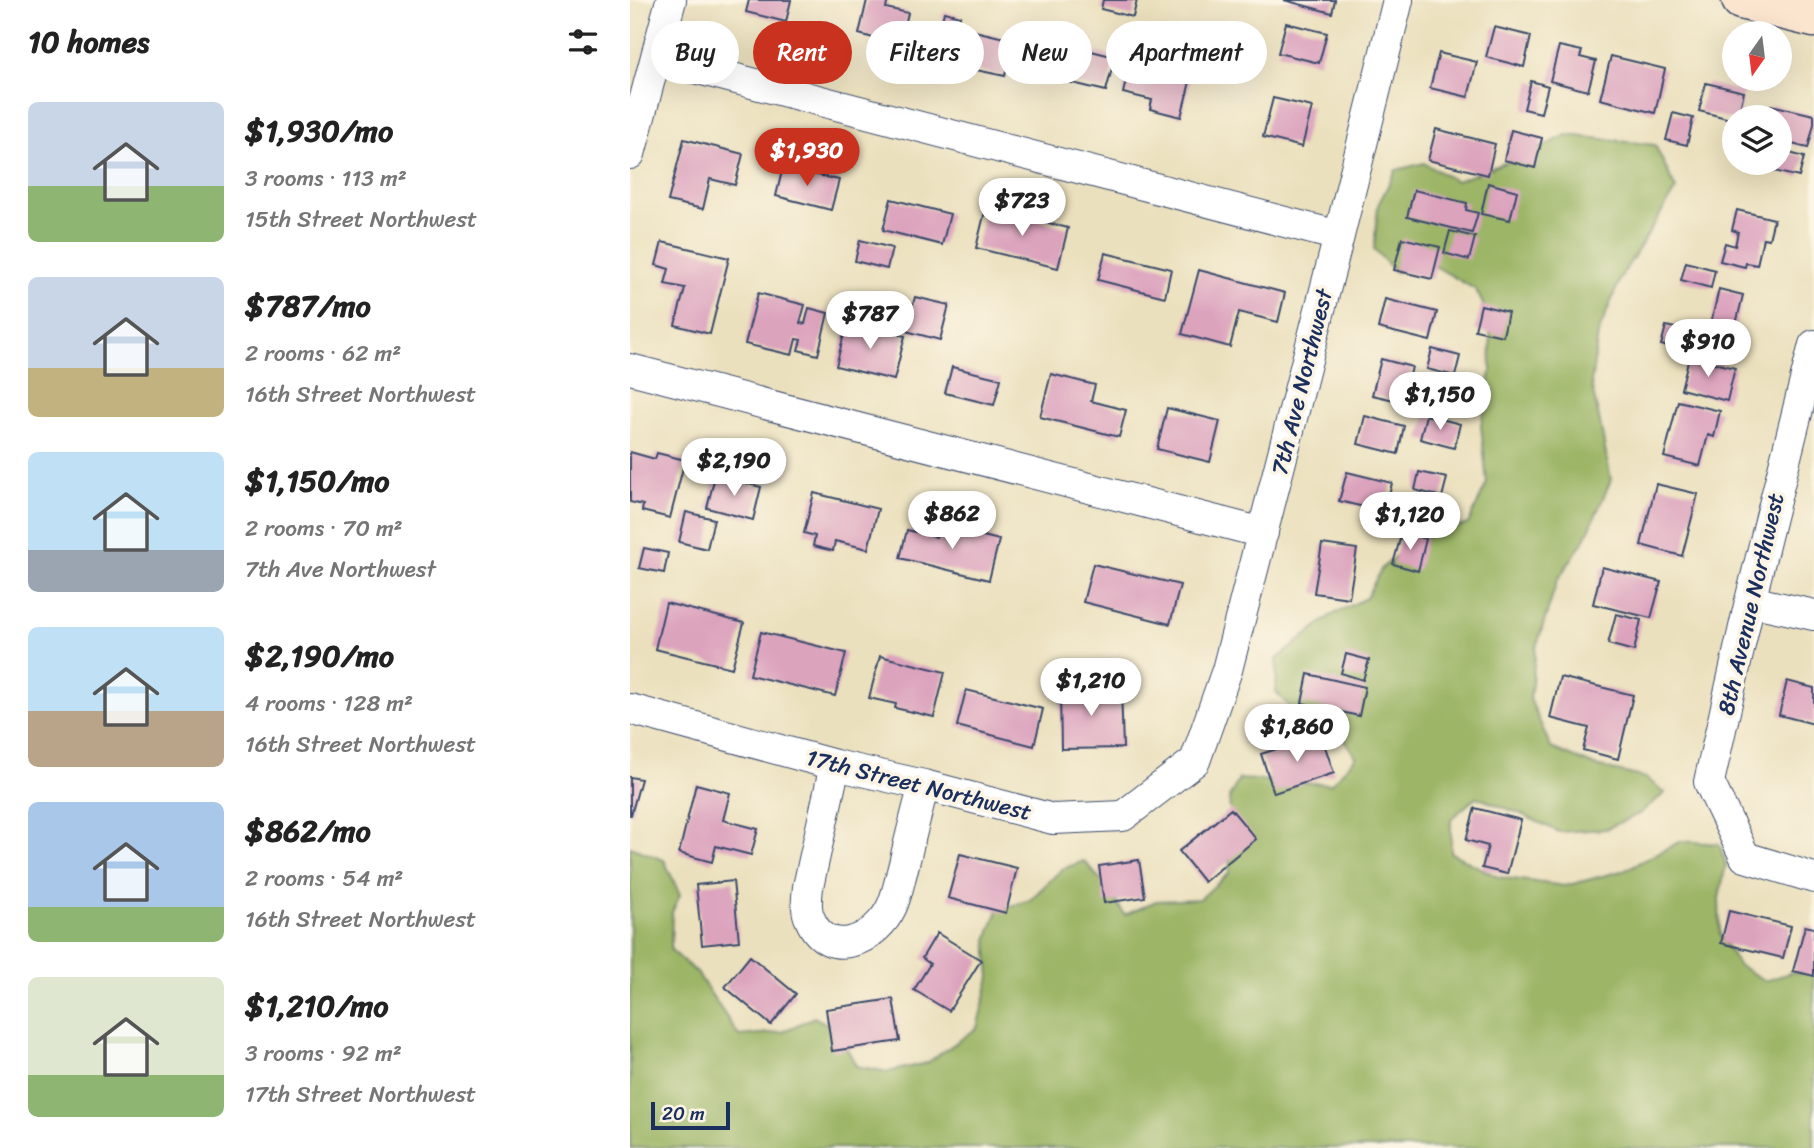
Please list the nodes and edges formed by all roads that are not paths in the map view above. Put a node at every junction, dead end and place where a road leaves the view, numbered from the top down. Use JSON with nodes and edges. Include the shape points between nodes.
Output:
{"nodes":[{"id":1,"x":671,"y":0,"type":"edge"},
{"id":2,"x":1398,"y":0,"type":"edge"},
{"id":3,"x":1741,"y":0,"type":"edge"},
{"id":4,"x":1814,"y":18,"type":"edge"},
{"id":5,"x":666,"y":21,"type":"edge"},
{"id":6,"x":651,"y":76,"type":"edge"},
{"id":7,"x":739,"y":80,"type":"edge"},
{"id":8,"x":630,"y":154,"type":"edge"},
{"id":9,"x":1339,"y":236,"type":"junction"},
{"id":10,"x":1814,"y":345,"type":"edge"},
{"id":11,"x":630,"y":369,"type":"edge"},
{"id":12,"x":1263,"y":533,"type":"junction"},
{"id":13,"x":1750,"y":601,"type":"junction"},
{"id":14,"x":1814,"y":615,"type":"edge"},
{"id":15,"x":630,"y":709,"type":"edge"},
{"id":16,"x":1195,"y":761,"type":"joint"},
{"id":17,"x":835,"y":765,"type":"junction"},
{"id":18,"x":923,"y":785,"type":"junction"},
{"id":19,"x":1814,"y":878,"type":"edge"}],
"edges":[{"from":1,"to":5,"type":"street"},
{"from":2,"to":9,"type":"street","name":"7th Ave Northwest"},
{"from":3,"to":4,"type":"street"},
{"from":6,"to":8,"type":"street"},
{"from":7,"to":9,"type":"street"},
{"from":9,"to":12,"type":"street","name":"7th Ave Northwest"},
{"from":10,"to":13,"type":"street","name":"8th Avenue Northwest"},
{"from":11,"to":12,"type":"street"},
{"from":12,"to":16,"type":"street","name":"7th Ave Northwest","via":[[1227,670]]},
{"from":13,"to":14,"type":"street"},
{"from":13,"to":19,"type":"street","name":"8th Avenue Northwest","via":[[1709,782],[1745,857]]},
{"from":15,"to":17,"type":"street","name":"17th Street Northwest"},
{"from":16,"to":18,"type":"street","name":"17th Street Northwest","via":[[1123,816],[1053,819]]},
{"from":17,"to":18,"type":"street","name":"17th Street Northwest"},
{"from":17,"to":18,"type":"street","via":[[807,902],[809,918],[830,942],[855,941],[870,934],[892,907]]}]}
